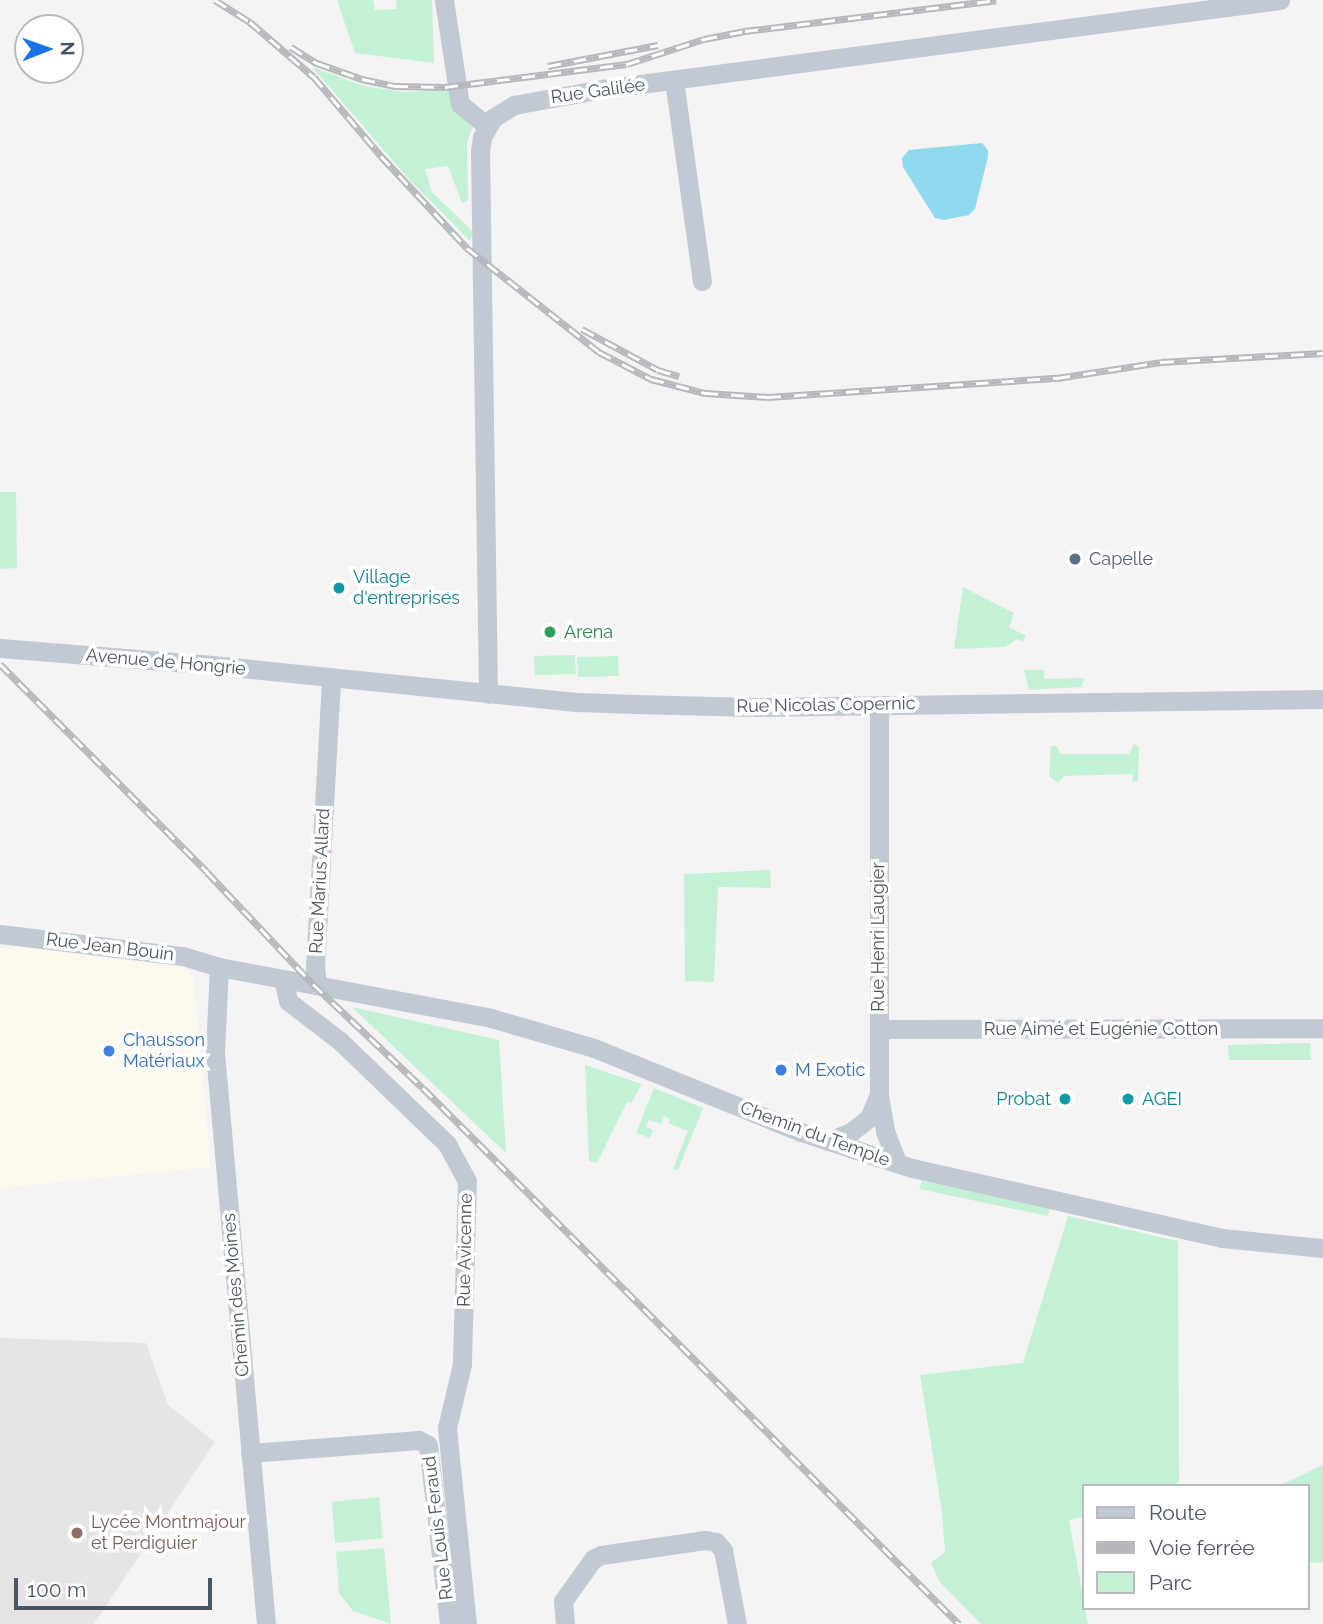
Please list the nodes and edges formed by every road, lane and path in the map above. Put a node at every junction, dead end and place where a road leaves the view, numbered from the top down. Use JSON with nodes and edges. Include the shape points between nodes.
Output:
{"nodes":[{"id":1,"x":444,"y":0,"type":"edge"},
{"id":2,"x":1280,"y":0,"type":"edge"},
{"id":3,"x":1180,"y":6,"type":"edge"},
{"id":4,"x":674,"y":80,"type":"junction"},
{"id":5,"x":487,"y":127,"type":"junction"},
{"id":6,"x":702,"y":281,"type":"dead end"},
{"id":7,"x":0,"y":648,"type":"edge"},
{"id":8,"x":331,"y":677,"type":"junction"},
{"id":9,"x":488,"y":694,"type":"junction"},
{"id":10,"x":1323,"y":699,"type":"edge"},
{"id":11,"x":879,"y":705,"type":"junction"},
{"id":12,"x":0,"y":934,"type":"edge"},
{"id":13,"x":219,"y":967,"type":"junction"},
{"id":14,"x":283,"y":979,"type":"junction"},
{"id":15,"x":317,"y":985,"type":"junction"},
{"id":16,"x":879,"y":1028,"type":"junction"},
{"id":17,"x":1323,"y":1028,"type":"edge"},
{"id":18,"x":879,"y":1095,"type":"junction"},
{"id":19,"x":828,"y":1142,"type":"junction"},
{"id":20,"x":897,"y":1163,"type":"junction"},
{"id":21,"x":1323,"y":1248,"type":"edge"},
{"id":22,"x":250,"y":1453,"type":"junction"},
{"id":23,"x":267,"y":1624,"type":"edge"},
{"id":24,"x":449,"y":1624,"type":"edge"},
{"id":25,"x":467,"y":1624,"type":"edge"},
{"id":26,"x":565,"y":1624,"type":"edge"},
{"id":27,"x":737,"y":1624,"type":"edge"}],
"edges":[{"from":1,"to":5,"type":"street","via":[[460,104]]},
{"from":2,"to":3,"type":"street","name":"Rue Galilée"},
{"from":3,"to":4,"type":"street","name":"Rue Galilée"},
{"from":4,"to":5,"type":"street","name":"Rue Galilée","via":[[533,100],[503,111]]},
{"from":4,"to":6,"type":"street"},
{"from":5,"to":9,"type":"street","via":[[480,151],[480,178]]},
{"from":7,"to":8,"type":"street","name":"Avenue de Hongrie"},
{"from":8,"to":9,"type":"street","name":"Rue Nicolas Copernic"},
{"from":8,"to":15,"type":"street","name":"Rue Marius Allard"},
{"from":9,"to":11,"type":"street","name":"Rue Nicolas Copernic","via":[[647,705]]},
{"from":10,"to":11,"type":"street","name":"Rue Nicolas Copernic"},
{"from":11,"to":16,"type":"street","name":"Rue Henri Laugier"},
{"from":12,"to":13,"type":"street","name":"Rue Jean Bouin","via":[[183,956]]},
{"from":13,"to":14,"type":"street"},
{"from":13,"to":22,"type":"street","name":"Chemin des Moines","via":[[215,1053]]},
{"from":14,"to":15,"type":"street"},
{"from":14,"to":25,"type":"street","name":"Rue Avicenne","via":[[288,1001],[340,1041],[447,1144],[467,1181],[463,1364],[447,1428]]},
{"from":15,"to":19,"type":"street","name":"Chemin du Temple","via":[[491,1018],[564,1037]]},
{"from":16,"to":17,"type":"street","name":"Rue Aimé et Eugénie Cotton"},
{"from":16,"to":18,"type":"street","name":"Rue Henri Laugier"},
{"from":18,"to":19,"type":"street","via":[[869,1118]]},
{"from":18,"to":20,"type":"street","name":"Rue Henri Laugier"},
{"from":19,"to":20,"type":"street","name":"Chemin du Temple"},
{"from":20,"to":21,"type":"street","name":"Chemin du Temple","via":[[1222,1238]]},
{"from":22,"to":23,"type":"street","name":"Chemin des Moines"},
{"from":22,"to":24,"type":"street","name":"Rue Louis Feraud","via":[[419,1440],[428,1445]]},
{"from":26,"to":27,"type":"street","via":[[563,1601],[593,1559],[705,1540],[716,1542],[723,1550]]}]}
